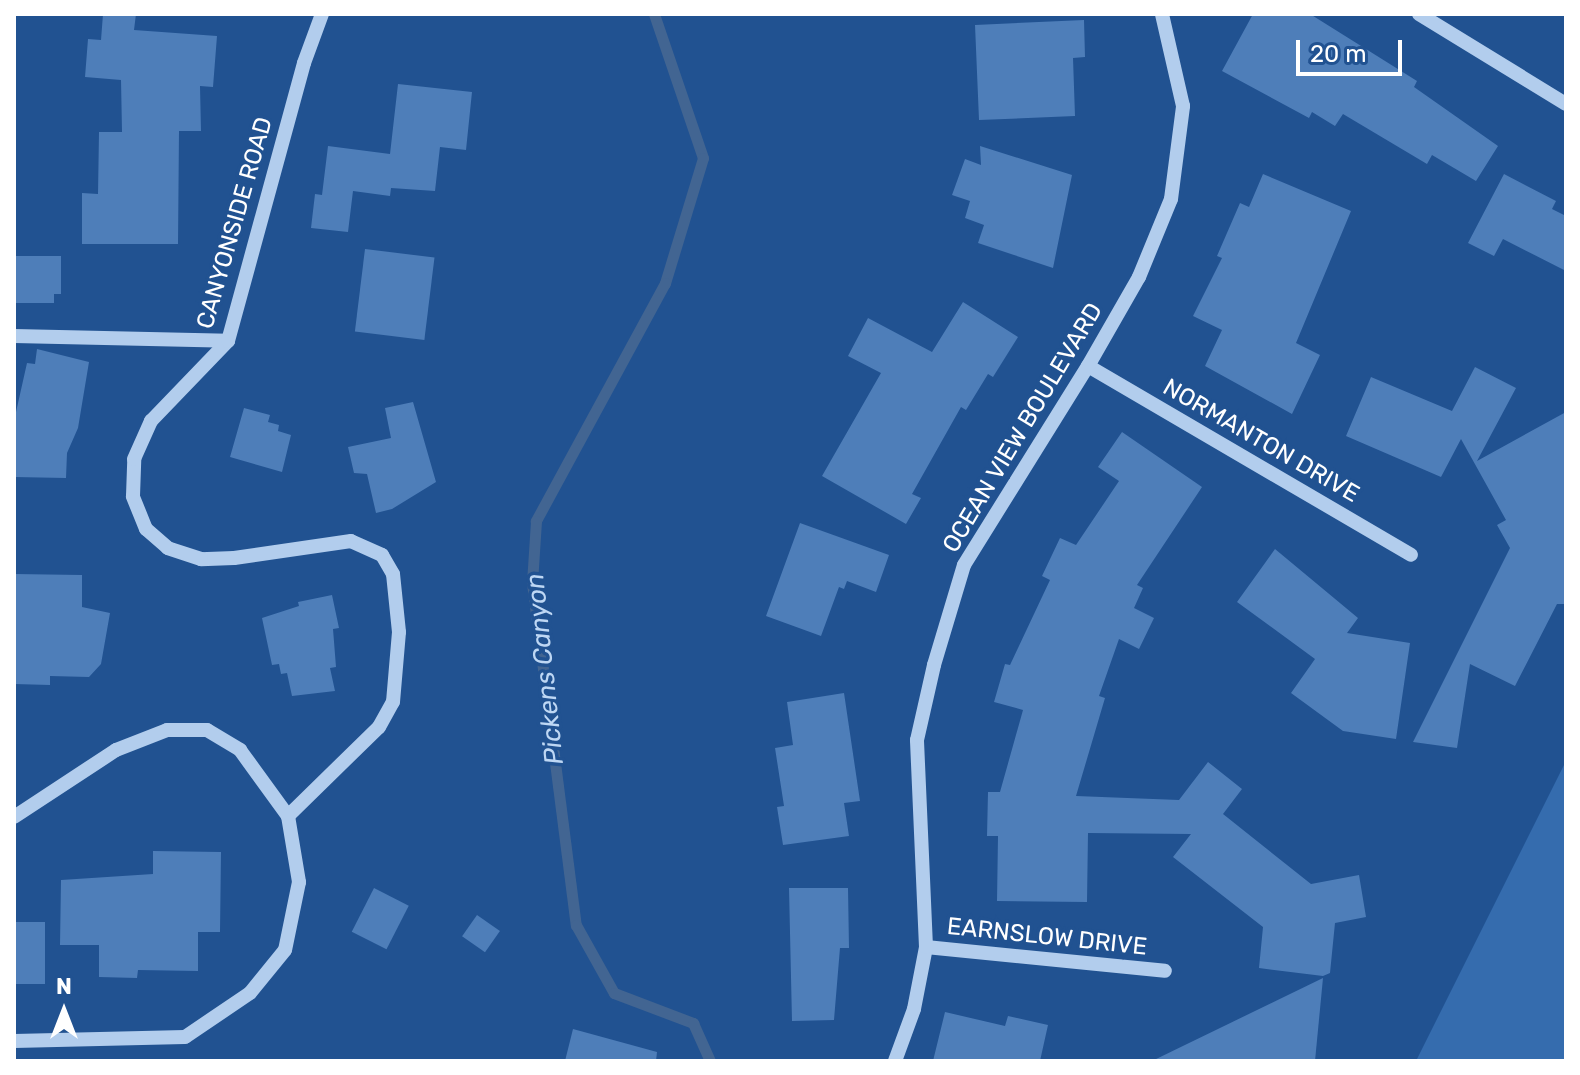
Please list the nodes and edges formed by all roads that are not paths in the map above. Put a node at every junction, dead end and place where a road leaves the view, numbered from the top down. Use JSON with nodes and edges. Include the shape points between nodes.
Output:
{"nodes":[{"id":1,"x":322,"y":14,"type":"edge"},
{"id":2,"x":1162,"y":14,"type":"edge"},
{"id":3,"x":1419,"y":14,"type":"edge"},
{"id":4,"x":1566,"y":104,"type":"edge"},
{"id":5,"x":14,"y":336,"type":"edge"},
{"id":6,"x":228,"y":341,"type":"junction"},
{"id":7,"x":1088,"y":366,"type":"junction"},
{"id":8,"x":1411,"y":555,"type":"dead end"},
{"id":9,"x":288,"y":816,"type":"junction"},
{"id":10,"x":14,"y":817,"type":"edge"},
{"id":11,"x":926,"y":947,"type":"junction"},
{"id":12,"x":1165,"y":971,"type":"dead end"},
{"id":13,"x":14,"y":1041,"type":"edge"},
{"id":14,"x":895,"y":1061,"type":"edge"}],
"edges":[{"from":1,"to":6,"type":"street","name":"CANYONSIDE ROAD"},
{"from":2,"to":7,"type":"street","name":"OCEAN VIEW BOULEVARD","via":[[1183,106],[1171,199],[1139,277]]},
{"from":3,"to":4,"type":"street"},
{"from":5,"to":6,"type":"street"},
{"from":6,"to":9,"type":"street","name":"CANYONSIDE ROAD","via":[[151,421],[134,459],[133,496],[146,529],[168,548],[201,559],[351,541],[382,555],[396,594],[399,670],[393,702],[379,727]]},
{"from":7,"to":8,"type":"street","name":"NORMANTON DRIVE"},
{"from":7,"to":11,"type":"street","name":"OCEAN VIEW BOULEVARD","via":[[964,565],[934,665],[917,740]]},
{"from":9,"to":10,"type":"street","via":[[240,750],[207,730],[167,730],[116,750]]},
{"from":9,"to":13,"type":"street","via":[[299,882],[285,950],[250,993],[185,1037]]},
{"from":11,"to":12,"type":"street","name":"EARNSLOW DRIVE"},
{"from":11,"to":14,"type":"street","name":"OCEAN VIEW BOULEVARD","via":[[914,1009]]}]}
